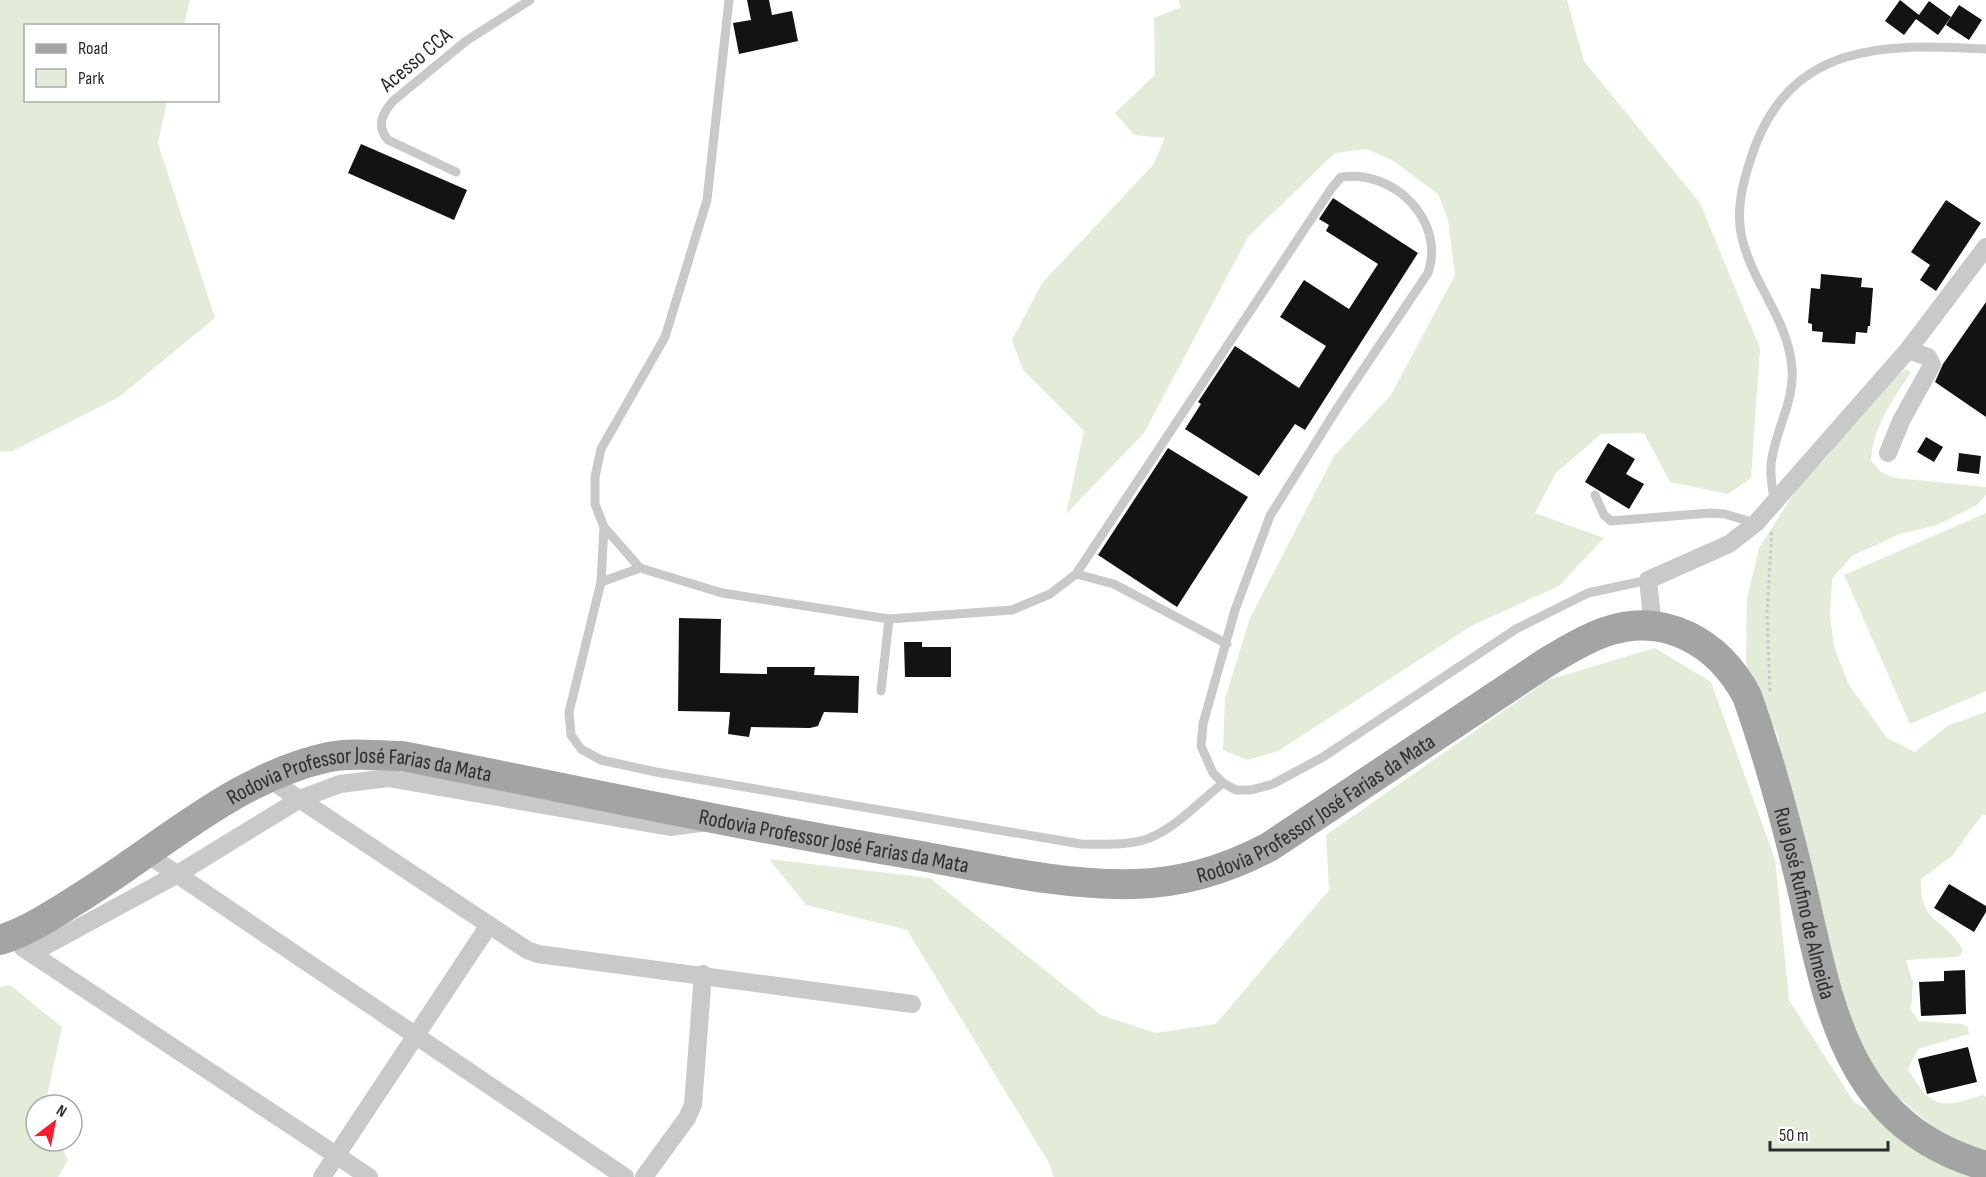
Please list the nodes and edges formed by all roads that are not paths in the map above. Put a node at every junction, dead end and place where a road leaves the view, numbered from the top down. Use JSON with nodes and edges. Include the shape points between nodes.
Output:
{"nodes":[{"id":1,"x":530,"y":0,"type":"edge"},
{"id":2,"x":729,"y":0,"type":"edge"},
{"id":3,"x":1986,"y":49,"type":"edge"},
{"id":4,"x":456,"y":172,"type":"dead end"},
{"id":5,"x":1986,"y":247,"type":"edge"},
{"id":6,"x":1908,"y":350,"type":"junction"},
{"id":7,"x":1888,"y":453,"type":"dead end"},
{"id":8,"x":1595,"y":495,"type":"dead end"},
{"id":9,"x":1774,"y":503,"type":"junction"},
{"id":10,"x":1756,"y":523,"type":"junction"},
{"id":11,"x":604,"y":527,"type":"junction"},
{"id":12,"x":640,"y":568,"type":"junction"},
{"id":13,"x":1076,"y":574,"type":"junction"},
{"id":14,"x":1648,"y":580,"type":"junction"},
{"id":15,"x":601,"y":582,"type":"junction"},
{"id":16,"x":889,"y":618,"type":"junction"},
{"id":17,"x":1653,"y":626,"type":"junction"},
{"id":18,"x":1227,"y":644,"type":"junction"},
{"id":19,"x":881,"y":691,"type":"dead end"},
{"id":20,"x":266,"y":777,"type":"junction"},
{"id":21,"x":1223,"y":783,"type":"junction"},
{"id":22,"x":300,"y":799,"type":"junction"},
{"id":23,"x":721,"y":819,"type":"junction"},
{"id":24,"x":147,"y":854,"type":"junction"},
{"id":25,"x":176,"y":875,"type":"junction"},
{"id":26,"x":489,"y":925,"type":"junction"},
{"id":27,"x":3,"y":939,"type":"edge"},
{"id":28,"x":32,"y":953,"type":"junction"},
{"id":29,"x":703,"y":974,"type":"junction"},
{"id":30,"x":912,"y":1004,"type":"dead end"},
{"id":31,"x":416,"y":1036,"type":"junction"},
{"id":32,"x":336,"y":1156,"type":"junction"},
{"id":33,"x":1986,"y":1166,"type":"edge"},
{"id":34,"x":322,"y":1177,"type":"edge"},
{"id":35,"x":369,"y":1177,"type":"edge"},
{"id":36,"x":625,"y":1177,"type":"edge"},
{"id":37,"x":644,"y":1177,"type":"edge"}],
"edges":[{"from":1,"to":4,"type":"lane","name":"Acesso CCA","via":[[466,41],[384,111],[382,132],[388,140]]},
{"from":2,"to":11,"type":"lane","via":[[707,200],[665,337],[601,449],[595,504]]},
{"from":3,"to":9,"type":"lane","via":[[1890,49],[1855,53],[1818,66],[1779,102],[1756,141],[1742,185],[1742,241],[1788,339],[1792,370],[1788,406],[1771,467]]},
{"from":5,"to":6,"type":"street"},
{"from":6,"to":7,"type":"street","via":[[1928,357],[1932,365]]},
{"from":6,"to":9,"type":"street"},
{"from":8,"to":10,"type":"lane","via":[[1604,516],[1611,521],[1710,513]]},
{"from":9,"to":10,"type":"street"},
{"from":10,"to":14,"type":"street","via":[[1729,544]]},
{"from":11,"to":12,"type":"lane"},
{"from":11,"to":15,"type":"lane"},
{"from":12,"to":15,"type":"lane"},
{"from":12,"to":16,"type":"lane","via":[[722,593]]},
{"from":13,"to":16,"type":"lane","via":[[1050,594],[1012,610]]},
{"from":13,"to":18,"type":"lane","via":[[1114,584]]},
{"from":13,"to":18,"type":"lane","via":[[1331,189],[1341,177],[1375,178],[1399,191],[1424,220],[1434,256],[1428,273],[1270,516]]},
{"from":14,"to":17,"type":"street"},
{"from":14,"to":21,"type":"lane","via":[[1588,593],[1516,629],[1323,757],[1273,784],[1236,790]]},
{"from":15,"to":21,"type":"lane","via":[[569,712],[571,735],[581,749],[601,760],[1081,844],[1120,844],[1147,838],[1162,831]]},
{"from":16,"to":19,"type":"lane"},
{"from":17,"to":23,"type":"main road","name":"Rodovia Professor José Farias da Mata","via":[[1622,628],[1575,646],[1269,847],[1206,874],[1136,884],[1071,880]]},
{"from":17,"to":33,"type":"main road","name":"Rua José Rufino de Almeida","via":[[1675,631],[1716,653],[1747,696],[1786,824],[1824,982],[1840,1034],[1857,1067],[1904,1126],[1925,1141]]},
{"from":18,"to":21,"type":"lane","via":[[1203,724],[1201,746]]},
{"from":20,"to":22,"type":"street"},
{"from":20,"to":23,"type":"main road","name":"Rodovia Professor José Farias da Mata","via":[[332,757],[402,756]]},
{"from":20,"to":24,"type":"main road","name":"Rodovia Professor José Farias da Mata","via":[[200,816]]},
{"from":22,"to":23,"type":"street","via":[[340,784],[388,778],[670,828]]},
{"from":22,"to":25,"type":"street"},
{"from":22,"to":26,"type":"street"},
{"from":24,"to":25,"type":"street"},
{"from":24,"to":27,"type":"main road","name":"Rodovia Professor José Farias da Mata","via":[[59,911]]},
{"from":25,"to":28,"type":"street"},
{"from":25,"to":31,"type":"street"},
{"from":26,"to":29,"type":"street","via":[[538,954]]},
{"from":26,"to":31,"type":"street"},
{"from":27,"to":28,"type":"street"},
{"from":28,"to":32,"type":"street"},
{"from":29,"to":30,"type":"street"},
{"from":29,"to":37,"type":"street","via":[[693,1105]]},
{"from":31,"to":32,"type":"street"},
{"from":31,"to":36,"type":"street"},
{"from":32,"to":34,"type":"street"},
{"from":32,"to":35,"type":"street"}]}
